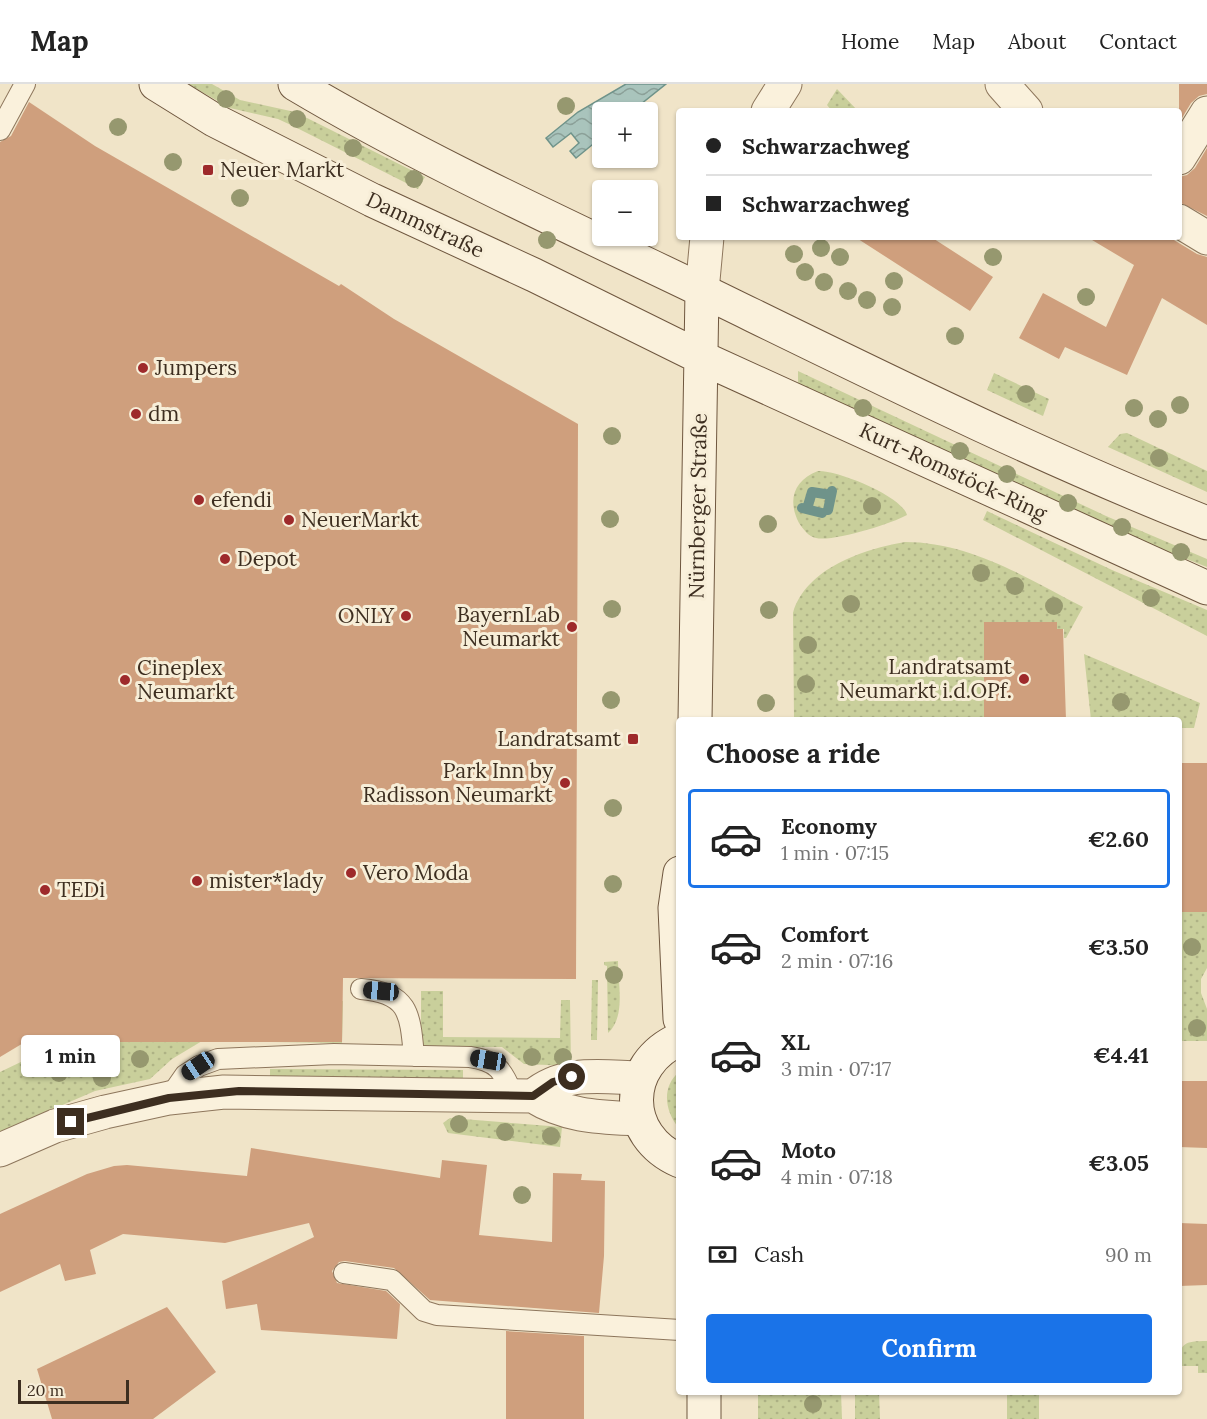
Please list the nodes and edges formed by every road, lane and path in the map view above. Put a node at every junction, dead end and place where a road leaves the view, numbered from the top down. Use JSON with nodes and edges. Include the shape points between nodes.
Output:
{"nodes":[{"id":1,"x":25,"y":84,"type":"edge"},
{"id":2,"x":156,"y":84,"type":"edge"},
{"id":3,"x":295,"y":84,"type":"edge"},
{"id":4,"x":785,"y":84,"type":"edge"},
{"id":5,"x":1002,"y":84,"type":"edge"},
{"id":6,"x":770,"y":108,"type":"edge"},
{"id":7,"x":1023,"y":108,"type":"edge"},
{"id":8,"x":1207,"y":113,"type":"edge"},
{"id":9,"x":0,"y":130,"type":"edge"},
{"id":10,"x":1182,"y":153,"type":"edge"},
{"id":11,"x":1182,"y":223,"type":"edge"},
{"id":12,"x":1207,"y":238,"type":"edge"},
{"id":13,"x":707,"y":240,"type":"edge"},
{"id":14,"x":702,"y":291,"type":"junction"},
{"id":15,"x":700,"y":357,"type":"junction"},
{"id":16,"x":1207,"y":523,"type":"edge"},
{"id":17,"x":1207,"y":588,"type":"edge"},
{"id":18,"x":695,"y":717,"type":"edge"},
{"id":19,"x":676,"y":901,"type":"edge"},
{"id":20,"x":676,"y":930,"type":"edge"},
{"id":21,"x":361,"y":989,"type":"dead end"},
{"id":22,"x":676,"y":1041,"type":"edge"},
{"id":23,"x":414,"y":1056,"type":"junction"},
{"id":24,"x":639,"y":1078,"type":"junction"},
{"id":25,"x":523,"y":1095,"type":"junction"},
{"id":26,"x":169,"y":1098,"type":"junction"},
{"id":27,"x":639,"y":1119,"type":"junction"},
{"id":28,"x":0,"y":1150,"type":"edge"},
{"id":29,"x":676,"y":1159,"type":"edge"},
{"id":30,"x":344,"y":1273,"type":"dead end"},
{"id":31,"x":676,"y":1330,"type":"edge"},
{"id":32,"x":704,"y":1395,"type":"edge"},
{"id":33,"x":704,"y":1419,"type":"edge"}],
"edges":[{"from":1,"to":9,"type":"lane"},
{"from":2,"to":15,"type":"main road","name":"Dammstraße","via":[[214,120],[322,176]]},
{"from":3,"to":14,"type":"main road","via":[[399,141]]},
{"from":4,"to":6,"type":"main road"},
{"from":5,"to":7,"type":"main road"},
{"from":8,"to":10,"type":"main road"},
{"from":11,"to":12,"type":"main road"},
{"from":13,"to":14,"type":"main road","name":"Nürnberger Straße"},
{"from":14,"to":15,"type":"main road","name":"Nürnberger Straße"},
{"from":14,"to":16,"type":"main road","via":[[1068,466]]},
{"from":15,"to":17,"type":"main road","name":"Kurt-Romstöck-Ring"},
{"from":15,"to":18,"type":"main road","name":"Nürnberger Straße"},
{"from":19,"to":20,"type":"main road"},
{"from":21,"to":23,"type":"lane","via":[[381,991],[403,1005],[411,1025]]},
{"from":22,"to":24,"type":"main road","via":[[660,1049]]},
{"from":23,"to":25,"type":"lane","via":[[488,1060]]},
{"from":23,"to":26,"type":"lane","via":[[334,1054],[218,1059],[185,1075]]},
{"from":24,"to":25,"type":"main road","via":[[572,1077]]},
{"from":24,"to":27,"type":"main road"},
{"from":25,"to":26,"type":"main road","via":[[254,1090]]},
{"from":25,"to":27,"type":"main road","via":[[570,1113]]},
{"from":26,"to":28,"type":"main road","via":[[55,1126]]},
{"from":27,"to":29,"type":"main road","via":[[657,1147]]},
{"from":30,"to":31,"type":"lane","via":[[392,1280],[424,1311],[437,1315]]},
{"from":32,"to":33,"type":"main road"}]}
